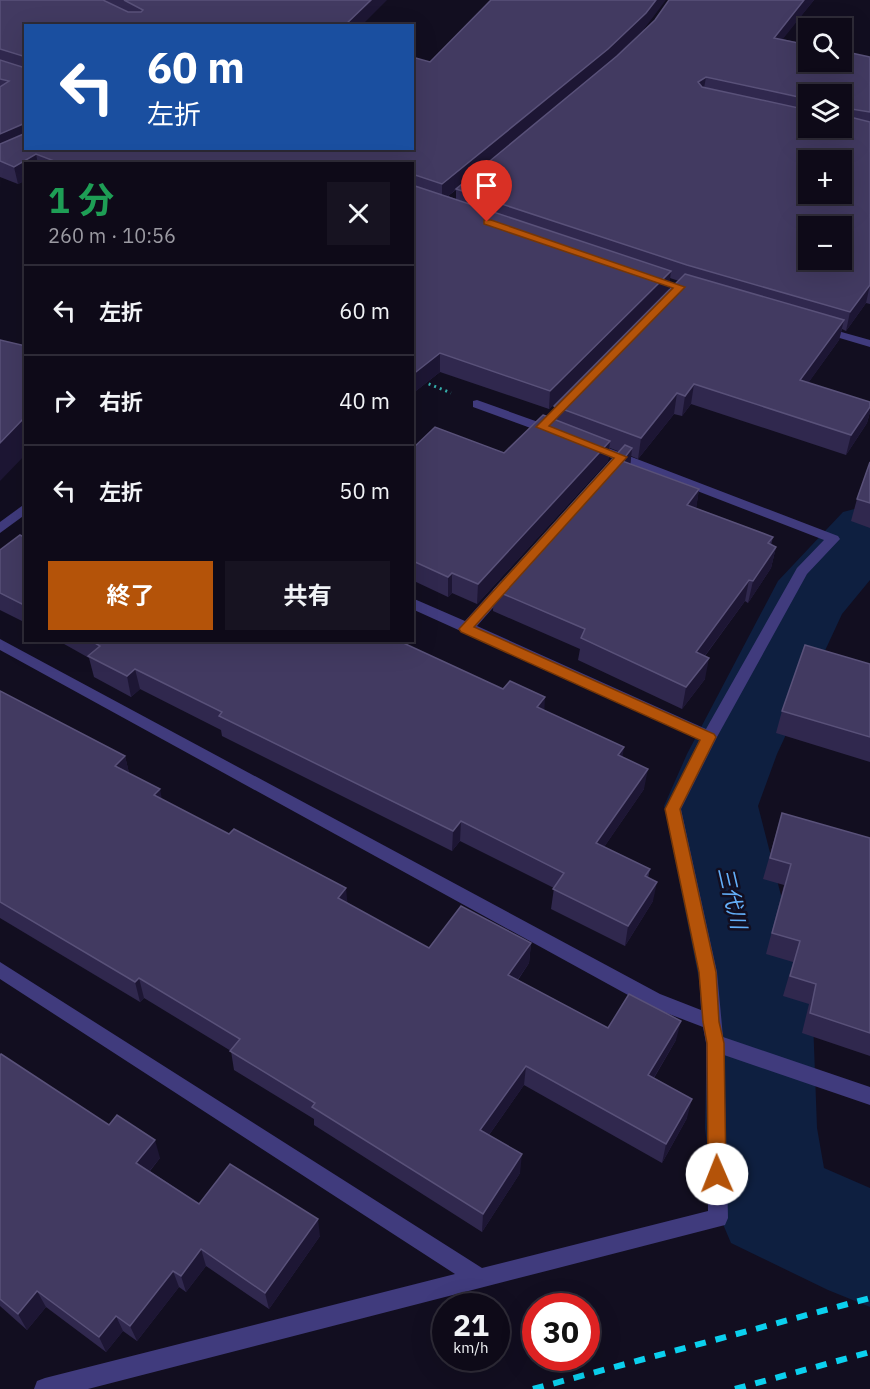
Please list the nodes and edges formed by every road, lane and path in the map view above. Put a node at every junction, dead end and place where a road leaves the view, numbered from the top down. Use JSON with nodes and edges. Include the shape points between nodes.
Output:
{"nodes":[{"id":1,"x":803,"y":324,"type":"edge"},
{"id":2,"x":870,"y":344,"type":"edge"},
{"id":3,"x":414,"y":378,"type":"edge"},
{"id":4,"x":477,"y":404,"type":"joint"},
{"id":5,"x":561,"y":435,"type":"edge"},
{"id":6,"x":581,"y":442,"type":"edge"},
{"id":7,"x":24,"y":509,"type":"edge"},
{"id":8,"x":0,"y":529,"type":"edge"},
{"id":9,"x":512,"y":577,"type":"edge"},
{"id":10,"x":414,"y":604,"type":"edge"},
{"id":11,"x":466,"y":629,"type":"junction"},
{"id":12,"x":0,"y":644,"type":"edge"},
{"id":13,"x":709,"y":737,"type":"junction"},
{"id":14,"x":0,"y":970,"type":"edge"},
{"id":15,"x":711,"y":1022,"type":"junction"},
{"id":16,"x":715,"y":1043,"type":"junction"},
{"id":17,"x":870,"y":1096,"type":"edge"},
{"id":18,"x":481,"y":1279,"type":"junction"},
{"id":19,"x":45,"y":1389,"type":"edge"}],
"edges":[{"from":1,"to":2,"type":"street"},
{"from":3,"to":4,"type":"path"},
{"from":4,"to":5,"type":"street","via":[[545,423]]},
{"from":6,"to":13,"type":"street","via":[[617,461],[833,540],[802,571]]},
{"from":7,"to":8,"type":"street"},
{"from":9,"to":11,"type":"street"},
{"from":10,"to":11,"type":"street"},
{"from":11,"to":13,"type":"street"},
{"from":12,"to":15,"type":"street","via":[[654,1000]]},
{"from":13,"to":15,"type":"street","via":[[673,809],[708,972]]},
{"from":14,"to":18,"type":"street"},
{"from":15,"to":16,"type":"street"},
{"from":16,"to":17,"type":"street"},
{"from":16,"to":18,"type":"street","via":[[718,1218]]},
{"from":18,"to":19,"type":"street"}]}
